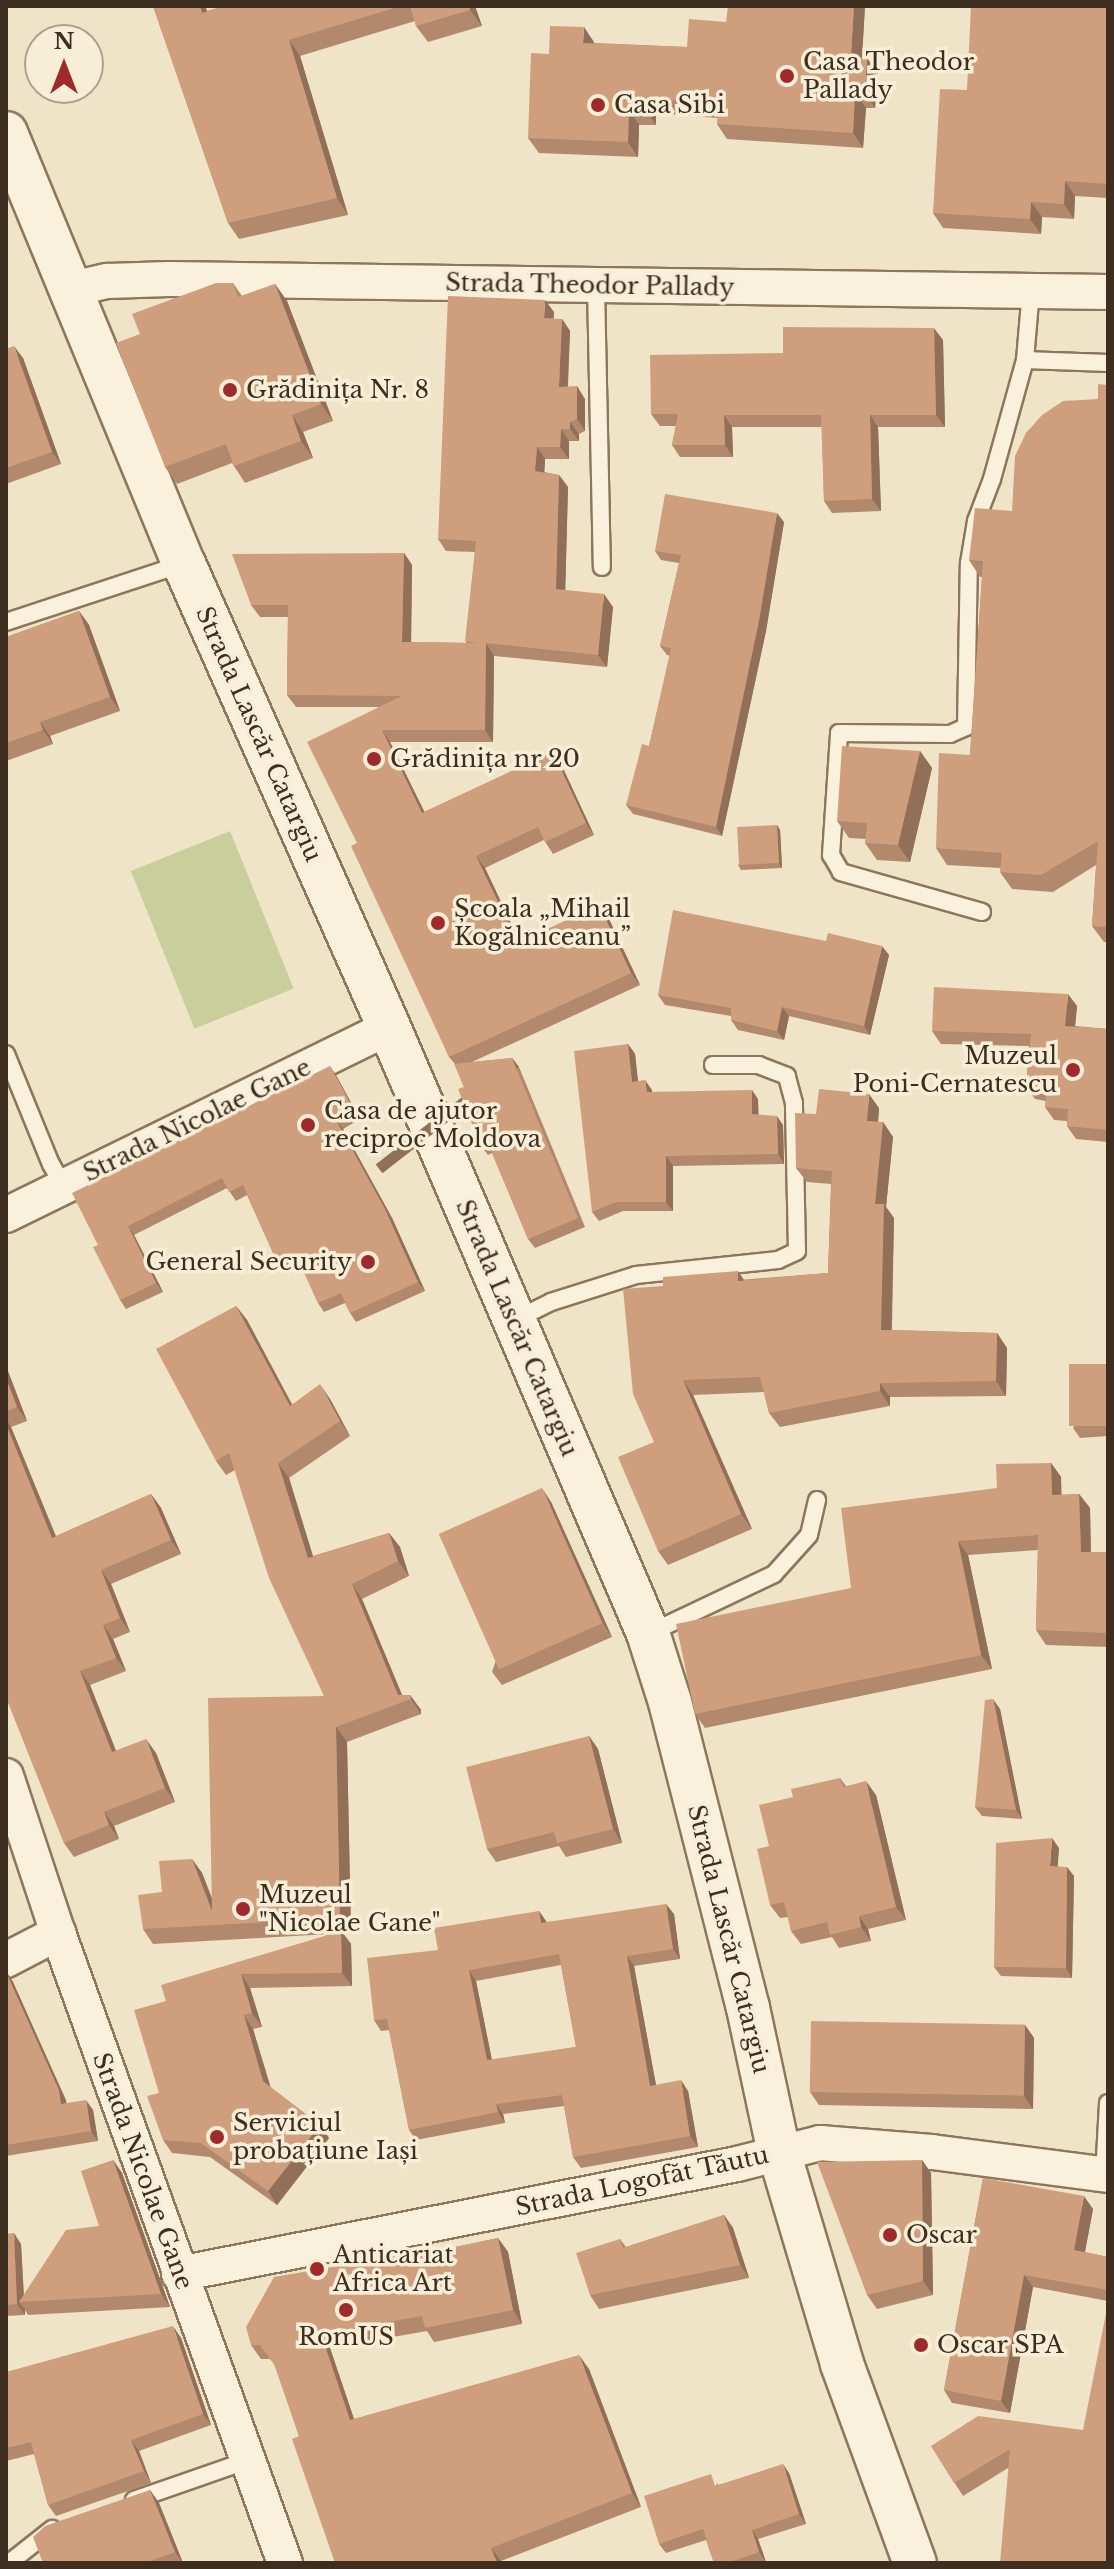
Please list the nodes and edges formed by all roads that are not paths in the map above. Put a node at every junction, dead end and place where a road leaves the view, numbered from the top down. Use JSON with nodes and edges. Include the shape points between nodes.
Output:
{"nodes":[{"id":1,"x":6,"y":133,"type":"edge"},
{"id":2,"x":596,"y":287,"type":"junction"},
{"id":3,"x":72,"y":289,"type":"junction"},
{"id":4,"x":1031,"y":290,"type":"junction"},
{"id":5,"x":1108,"y":292,"type":"edge"},
{"id":6,"x":1025,"y":360,"type":"junction"},
{"id":7,"x":1108,"y":363,"type":"edge"},
{"id":8,"x":184,"y":564,"type":"junction"},
{"id":9,"x":602,"y":567,"type":"dead end"},
{"id":10,"x":6,"y":622,"type":"edge"},
{"id":11,"x":982,"y":912,"type":"dead end"},
{"id":12,"x":389,"y":1027,"type":"junction"},
{"id":13,"x":6,"y":1054,"type":"edge"},
{"id":14,"x":713,"y":1065,"type":"dead end"},
{"id":15,"x":64,"y":1187,"type":"junction"},
{"id":16,"x":6,"y":1215,"type":"edge"},
{"id":17,"x":513,"y":1321,"type":"junction"},
{"id":18,"x":817,"y":1500,"type":"dead end"},
{"id":19,"x":648,"y":1633,"type":"junction"},
{"id":20,"x":6,"y":1776,"type":"edge"},
{"id":21,"x":58,"y":1933,"type":"junction"},
{"id":22,"x":6,"y":1960,"type":"edge"},
{"id":23,"x":1108,"y":2103,"type":"edge"},
{"id":24,"x":779,"y":2152,"type":"junction"},
{"id":25,"x":1106,"y":2175,"type":"edge"},
{"id":26,"x":179,"y":2274,"type":"junction"},
{"id":27,"x":246,"y":2461,"type":"junction"},
{"id":28,"x":118,"y":2505,"type":"edge"},
{"id":29,"x":62,"y":2525,"type":"edge"},
{"id":30,"x":9,"y":2563,"type":"edge"},
{"id":31,"x":285,"y":2563,"type":"edge"},
{"id":32,"x":915,"y":2563,"type":"edge"}],
"edges":[{"from":1,"to":3,"type":"street","name":"Strada Lascăr Catargiu"},
{"from":2,"to":3,"type":"street","name":"Strada Theodor Pallady","via":[[169,279],[108,281]]},
{"from":2,"to":4,"type":"street","name":"Strada Theodor Pallady"},
{"from":2,"to":9,"type":"lane"},
{"from":3,"to":8,"type":"street","name":"Strada Lascăr Catargiu"},
{"from":4,"to":5,"type":"street","name":"Strada Theodor Pallady"},
{"from":4,"to":6,"type":"lane"},
{"from":6,"to":7,"type":"lane"},
{"from":6,"to":11,"type":"lane","via":[[976,521],[969,563],[966,727],[950,734],[839,733],[831,855],[841,872]]},
{"from":8,"to":10,"type":"lane"},
{"from":8,"to":12,"type":"street","name":"Strada Lascăr Catargiu"},
{"from":12,"to":15,"type":"street","name":"Strada Nicolae Gane"},
{"from":12,"to":17,"type":"street","name":"Strada Lascăr Catargiu"},
{"from":13,"to":15,"type":"lane"},
{"from":14,"to":17,"type":"lane","via":[[759,1065],[787,1076],[794,1103],[797,1251],[778,1260],[636,1275],[551,1302]]},
{"from":15,"to":16,"type":"street","name":"Strada Nicolae Gane"},
{"from":17,"to":19,"type":"street","name":"Strada Lascăr Catargiu"},
{"from":18,"to":19,"type":"lane","via":[[809,1535],[774,1574]]},
{"from":19,"to":24,"type":"street","name":"Strada Lascăr Catargiu","via":[[744,1992]]},
{"from":20,"to":21,"type":"street","name":"Strada Nicolae Gane"},
{"from":21,"to":22,"type":"street"},
{"from":21,"to":26,"type":"street","name":"Strada Nicolae Gane"},
{"from":23,"to":25,"type":"lane"},
{"from":24,"to":25,"type":"street","name":"Strada Logofăt Tăutu","via":[[820,2143]]},
{"from":24,"to":26,"type":"street","name":"Strada Logofăt Tăutu"},
{"from":24,"to":32,"type":"street","name":"Strada Lascăr Catargiu","via":[[842,2364]]},
{"from":26,"to":27,"type":"street","name":"Strada Nicolae Gane"},
{"from":27,"to":28,"type":"lane"},
{"from":27,"to":31,"type":"street","name":"Strada Nicolae Gane"},
{"from":29,"to":30,"type":"lane"}]}
